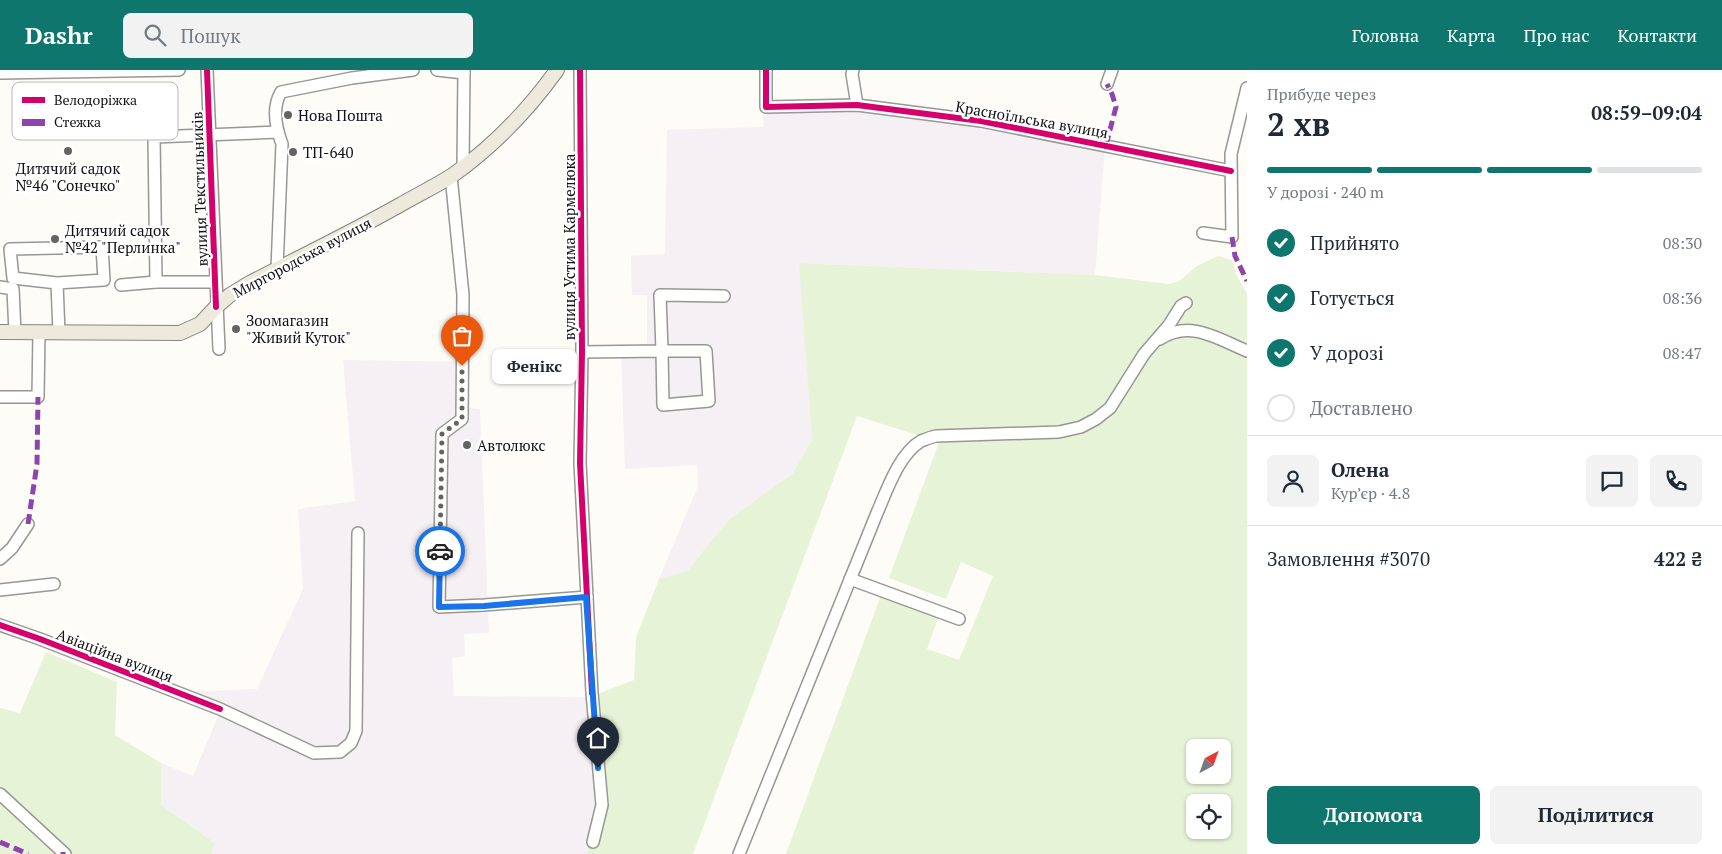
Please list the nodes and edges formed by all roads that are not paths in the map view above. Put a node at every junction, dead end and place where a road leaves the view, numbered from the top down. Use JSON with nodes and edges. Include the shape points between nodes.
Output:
{"nodes":[{"id":1,"x":179,"y":70,"type":"edge"},
{"id":2,"x":207,"y":70,"type":"edge"},
{"id":3,"x":413,"y":70,"type":"edge"},
{"id":4,"x":437,"y":70,"type":"edge"},
{"id":5,"x":557,"y":70,"type":"edge"},
{"id":6,"x":580,"y":70,"type":"edge"},
{"id":7,"x":766,"y":70,"type":"edge"},
{"id":8,"x":853,"y":70,"type":"edge"},
{"id":9,"x":1112,"y":70,"type":"edge"},
{"id":10,"x":80,"y":71,"type":"edge"},
{"id":11,"x":464,"y":71,"type":"edge"},
{"id":12,"x":0,"y":73,"type":"edge"},
{"id":13,"x":1107,"y":84,"type":"dead end"},
{"id":14,"x":1247,"y":88,"type":"edge"},
{"id":15,"x":857,"y":105,"type":"junction"},
{"id":16,"x":278,"y":132,"type":"junction"},
{"id":17,"x":209,"y":134,"type":"junction"},
{"id":18,"x":178,"y":136,"type":"edge"},
{"id":19,"x":154,"y":140,"type":"edge"},
{"id":20,"x":463,"y":167,"type":"junction"},
{"id":21,"x":1231,"y":171,"type":"junction"},
{"id":22,"x":451,"y":176,"type":"junction"},
{"id":23,"x":1203,"y":233,"type":"dead end"},
{"id":24,"x":277,"y":269,"type":"junction"},
{"id":25,"x":156,"y":282,"type":"junction"},
{"id":26,"x":215,"y":282,"type":"junction"},
{"id":27,"x":57,"y":283,"type":"junction"},
{"id":28,"x":120,"y":285,"type":"dead end"},
{"id":29,"x":0,"y":287,"type":"edge"},
{"id":30,"x":724,"y":296,"type":"dead end"},
{"id":31,"x":1186,"y":303,"type":"dead end"},
{"id":32,"x":216,"y":307,"type":"junction"},
{"id":33,"x":0,"y":332,"type":"edge"},
{"id":34,"x":15,"y":332,"type":"junction"},
{"id":35,"x":39,"y":333,"type":"junction"},
{"id":36,"x":59,"y":333,"type":"junction"},
{"id":37,"x":1153,"y":344,"type":"junction"},
{"id":38,"x":219,"y":349,"type":"dead end"},
{"id":39,"x":662,"y":351,"type":"junction"},
{"id":40,"x":1247,"y":351,"type":"edge"},
{"id":41,"x":582,"y":352,"type":"junction"},
{"id":42,"x":0,"y":397,"type":"edge"},
{"id":43,"x":28,"y":524,"type":"dead end"},
{"id":44,"x":358,"y":533,"type":"dead end"},
{"id":45,"x":0,"y":559,"type":"edge"},
{"id":46,"x":850,"y":579,"type":"junction"},
{"id":47,"x":54,"y":584,"type":"dead end"},
{"id":48,"x":0,"y":590,"type":"edge"},
{"id":49,"x":586,"y":597,"type":"junction"},
{"id":50,"x":959,"y":619,"type":"dead end"},
{"id":51,"x":0,"y":626,"type":"edge"},
{"id":52,"x":0,"y":794,"type":"edge"},
{"id":53,"x":593,"y":842,"type":"dead end"},
{"id":54,"x":65,"y":854,"type":"edge"},
{"id":55,"x":739,"y":854,"type":"edge"}],
"edges":[{"from":1,"to":10,"type":"street"},
{"from":2,"to":17,"type":"street","name":"вулиця Текстильників"},
{"from":3,"to":16,"type":"street","via":[[281,92],[276,101]]},
{"from":4,"to":11,"type":"street"},
{"from":5,"to":20,"type":"main road","name":"Миргородська вулиця","via":[[502,133]]},
{"from":6,"to":41,"type":"street","name":"вулиця Устима Кармелюка"},
{"from":7,"to":15,"type":"street","name":"Красноїльська вулиця","via":[[766,107]]},
{"from":8,"to":15,"type":"street"},
{"from":9,"to":13,"type":"street"},
{"from":10,"to":12,"type":"street"},
{"from":11,"to":20,"type":"street"},
{"from":14,"to":21,"type":"street","via":[[1231,154]]},
{"from":15,"to":21,"type":"street","name":"Красноїльська вулиця","via":[[981,121]]},
{"from":16,"to":17,"type":"street"},
{"from":16,"to":24,"type":"street","via":[[282,144]]},
{"from":17,"to":18,"type":"street"},
{"from":17,"to":26,"type":"street","name":"вулиця Текстильників"},
{"from":19,"to":25,"type":"street"},
{"from":20,"to":22,"type":"main road","name":"Миргородська вулиця"},
{"from":21,"to":23,"type":"street","via":[[1232,237]]},
{"from":22,"to":24,"type":"main road","name":"Миргородська вулиця"},
{"from":22,"to":49,"type":"street","via":[[463,295],[462,419],[442,434],[439,607]]},
{"from":24,"to":32,"type":"main road","name":"Миргородська вулиця","via":[[230,295]]},
{"from":25,"to":26,"type":"street"},
{"from":25,"to":28,"type":"street"},
{"from":26,"to":32,"type":"street","name":"вулиця Текстильників"},
{"from":27,"to":27,"type":"street","via":[[104,280],[102,247],[10,249],[13,278]]},
{"from":27,"to":36,"type":"street"},
{"from":29,"to":34,"type":"street","via":[[13,289]]},
{"from":30,"to":39,"type":"street","via":[[660,295]]},
{"from":31,"to":37,"type":"street"},
{"from":32,"to":36,"type":"main road","name":"Миргородська вулиця","via":[[200,324],[180,333]]},
{"from":32,"to":38,"type":"street","name":"вулиця Текстильників"},
{"from":33,"to":34,"type":"main road","name":"Миргородська вулиця"},
{"from":34,"to":35,"type":"main road","name":"Миргородська вулиця"},
{"from":35,"to":36,"type":"main road","name":"Миргородська вулиця"},
{"from":35,"to":42,"type":"street","via":[[38,397]]},
{"from":37,"to":40,"type":"street","via":[[1168,334],[1198,331]]},
{"from":37,"to":46,"type":"street","via":[[1110,408],[1081,427],[1059,432],[936,436],[922,441],[896,471]]},
{"from":39,"to":39,"type":"street","via":[[663,405],[709,401],[706,352]]},
{"from":39,"to":41,"type":"street"},
{"from":41,"to":49,"type":"street","name":"вулиця Устима Кармелюка","via":[[580,463]]},
{"from":43,"to":45,"type":"street"},
{"from":44,"to":51,"type":"street","name":"Авіаційна вулиця","via":[[356,731],[351,743],[340,752],[314,753],[220,709]]},
{"from":46,"to":50,"type":"street"},
{"from":46,"to":55,"type":"street"},
{"from":47,"to":48,"type":"street"},
{"from":49,"to":53,"type":"street","name":"вулиця Устима Кармелюка","via":[[602,806]]},
{"from":52,"to":54,"type":"street"}]}
